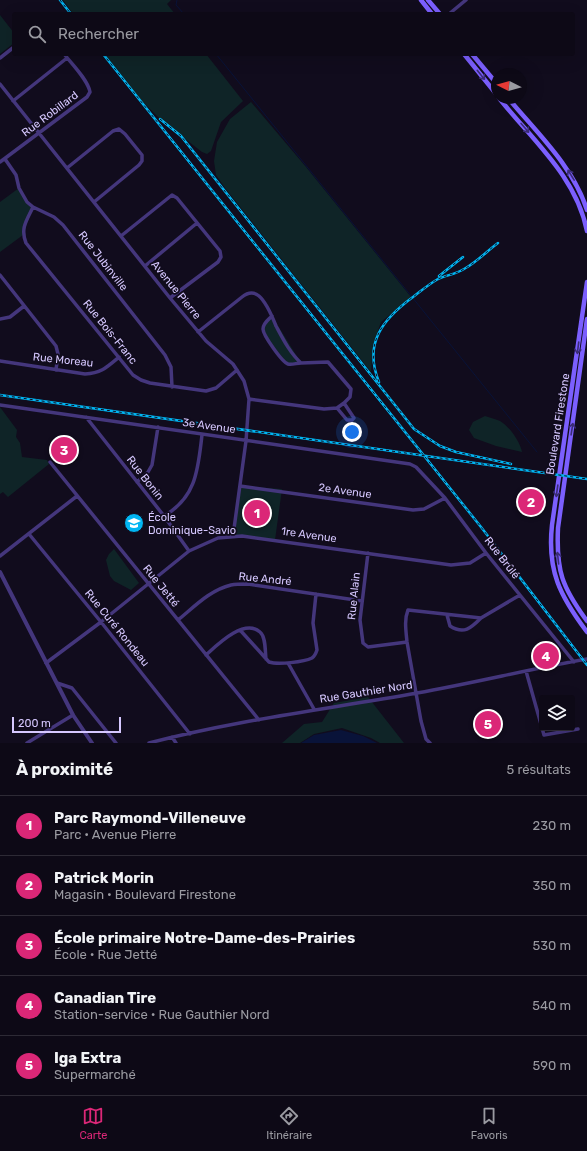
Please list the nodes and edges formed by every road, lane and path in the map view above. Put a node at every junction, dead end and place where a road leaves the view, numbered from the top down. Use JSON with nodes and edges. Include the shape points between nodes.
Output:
{"nodes":[{"id":1,"x":421,"y":0,"type":"edge"},
{"id":2,"x":428,"y":0,"type":"edge"},
{"id":3,"x":466,"y":0,"type":"edge"},
{"id":4,"x":430,"y":12,"type":"edge"},
{"id":5,"x":438,"y":12,"type":"edge"},
{"id":6,"x":451,"y":12,"type":"edge"},
{"id":7,"x":12,"y":49,"type":"edge"},
{"id":8,"x":466,"y":56,"type":"edge"},
{"id":9,"x":474,"y":56,"type":"edge"},
{"id":10,"x":0,"y":58,"type":"edge"},
{"id":11,"x":67,"y":58,"type":"joint"},
{"id":12,"x":491,"y":77,"type":"edge"},
{"id":13,"x":0,"y":84,"type":"edge"},
{"id":14,"x":491,"y":88,"type":"edge"},
{"id":15,"x":13,"y":101,"type":"junction"},
{"id":16,"x":504,"y":104,"type":"edge"},
{"id":17,"x":513,"y":104,"type":"edge"},
{"id":18,"x":39,"y":133,"type":"junction"},
{"id":19,"x":5,"y":159,"type":"junction"},
{"id":20,"x":0,"y":162,"type":"edge"},
{"id":21,"x":67,"y":168,"type":"junction"},
{"id":22,"x":94,"y":202,"type":"junction"},
{"id":23,"x":33,"y":207,"type":"junction"},
{"id":24,"x":587,"y":210,"type":"edge"},
{"id":25,"x":197,"y":223,"type":"junction"},
{"id":26,"x":587,"y":231,"type":"edge"},
{"id":27,"x":121,"y":236,"type":"junction"},
{"id":28,"x":145,"y":266,"type":"junction"},
{"id":29,"x":0,"y":275,"type":"edge"},
{"id":30,"x":587,"y":282,"type":"edge"},
{"id":31,"x":170,"y":298,"type":"junction"},
{"id":32,"x":24,"y":306,"type":"junction"},
{"id":33,"x":272,"y":316,"type":"junction"},
{"id":34,"x":0,"y":319,"type":"edge"},
{"id":35,"x":587,"y":320,"type":"edge"},
{"id":36,"x":198,"y":332,"type":"junction"},
{"id":37,"x":118,"y":357,"type":"junction"},
{"id":38,"x":0,"y":361,"type":"edge"},
{"id":39,"x":301,"y":363,"type":"junction"},
{"id":40,"x":56,"y":370,"type":"junction"},
{"id":41,"x":237,"y":370,"type":"junction"},
{"id":42,"x":172,"y":387,"type":"junction"},
{"id":43,"x":249,"y":399,"type":"junction"},
{"id":44,"x":344,"y":402,"type":"junction"},
{"id":45,"x":0,"y":406,"type":"edge"},
{"id":46,"x":337,"y":408,"type":"junction"},
{"id":47,"x":86,"y":417,"type":"junction"},
{"id":48,"x":158,"y":428,"type":"junction"},
{"id":49,"x":202,"y":434,"type":"junction"},
{"id":50,"x":246,"y":441,"type":"junction"},
{"id":51,"x":50,"y":462,"type":"dead end"},
{"id":52,"x":416,"y":467,"type":"joint"},
{"id":53,"x":137,"y":482,"type":"junction"},
{"id":54,"x":240,"y":486,"type":"junction"},
{"id":55,"x":77,"y":496,"type":"junction"},
{"id":56,"x":445,"y":498,"type":"junction"},
{"id":57,"x":164,"y":516,"type":"junction"},
{"id":58,"x":29,"y":534,"type":"junction"},
{"id":59,"x":233,"y":536,"type":"junction"},
{"id":60,"x":189,"y":551,"type":"junction"},
{"id":61,"x":368,"y":553,"type":"junction"},
{"id":62,"x":486,"y":553,"type":"junction"},
{"id":63,"x":0,"y":556,"type":"edge"},
{"id":64,"x":0,"y":572,"type":"edge"},
{"id":65,"x":148,"y":584,"type":"junction"},
{"id":66,"x":316,"y":594,"type":"junction"},
{"id":67,"x":520,"y":595,"type":"junction"},
{"id":68,"x":362,"y":601,"type":"junction"},
{"id":69,"x":447,"y":615,"type":"junction"},
{"id":70,"x":481,"y":618,"type":"junction"},
{"id":71,"x":178,"y":620,"type":"junction"},
{"id":72,"x":578,"y":620,"type":"junction"},
{"id":73,"x":587,"y":621,"type":"edge"},
{"id":74,"x":101,"y":622,"type":"junction"},
{"id":75,"x":240,"y":630,"type":"junction"},
{"id":76,"x":587,"y":632,"type":"edge"},
{"id":77,"x":587,"y":636,"type":"edge"},
{"id":78,"x":407,"y":642,"type":"junction"},
{"id":79,"x":206,"y":655,"type":"junction"},
{"id":80,"x":266,"y":659,"type":"junction"},
{"id":81,"x":587,"y":659,"type":"edge"},
{"id":82,"x":574,"y":662,"type":"junction"},
{"id":83,"x":46,"y":663,"type":"junction"},
{"id":84,"x":288,"y":663,"type":"junction"},
{"id":85,"x":526,"y":671,"type":"junction"},
{"id":86,"x":57,"y":683,"type":"junction"},
{"id":87,"x":417,"y":693,"type":"junction"},
{"id":88,"x":314,"y":709,"type":"junction"},
{"id":89,"x":73,"y":715,"type":"junction"},
{"id":90,"x":259,"y":720,"type":"junction"},
{"id":91,"x":578,"y":729,"type":"dead end"},
{"id":92,"x":190,"y":734,"type":"junction"},
{"id":93,"x":172,"y":737,"type":"junction"},
{"id":94,"x":27,"y":743,"type":"edge"},
{"id":95,"x":92,"y":743,"type":"edge"},
{"id":96,"x":116,"y":743,"type":"edge"},
{"id":97,"x":149,"y":743,"type":"edge"},
{"id":98,"x":176,"y":743,"type":"edge"},
{"id":99,"x":430,"y":743,"type":"edge"}],
"edges":[{"from":1,"to":4,"type":"main road"},
{"from":2,"to":5,"type":"main road"},
{"from":3,"to":6,"type":"street"},
{"from":7,"to":10,"type":"street"},
{"from":8,"to":14,"type":"main road","one_way":true},
{"from":9,"to":12,"type":"main road"},
{"from":11,"to":15,"type":"street"},
{"from":11,"to":18,"type":"street","name":"Rue Robillard","via":[[86,82],[90,92],[87,97]]},
{"from":13,"to":15,"type":"street","name":"Avenue Pierre"},
{"from":15,"to":18,"type":"street","name":"Avenue Pierre"},
{"from":16,"to":26,"type":"main road","one_way":true,"via":[[561,171],[574,192]]},
{"from":24,"to":17,"type":"main road","one_way":true,"via":[[568,170]]},
{"from":18,"to":19,"type":"street","name":"Rue Robillard"},
{"from":18,"to":21,"type":"street","name":"Avenue Pierre"},
{"from":19,"to":20,"type":"street","name":"Rue Robillard"},
{"from":19,"to":23,"type":"street","name":"Rue Jubinville","via":[[16,175],[18,188],[23,197]]},
{"from":21,"to":22,"type":"street","name":"Avenue Pierre"},
{"from":21,"to":22,"type":"street","via":[[119,129],[142,155],[139,165]]},
{"from":22,"to":27,"type":"street","name":"Avenue Pierre"},
{"from":23,"to":37,"type":"street","name":"Rue Bois-Franc","via":[[24,225],[23,235],[26,243]]},
{"from":23,"to":42,"type":"street","name":"Rue Jubinville","via":[[54,217],[63,225],[165,355],[171,368]]},
{"from":25,"to":27,"type":"street","via":[[172,195]]},
{"from":25,"to":28,"type":"street"},
{"from":25,"to":31,"type":"street","via":[[222,257]]},
{"from":27,"to":28,"type":"street","name":"Avenue Pierre"},
{"from":28,"to":31,"type":"street","name":"Avenue Pierre"},
{"from":29,"to":32,"type":"street"},
{"from":30,"to":72,"type":"main road","name":"Boulevard Firestone","one_way":true,"via":[[550,538],[550,551],[558,585]]},
{"from":31,"to":36,"type":"street","name":"Avenue Pierre"},
{"from":32,"to":34,"type":"street","via":[[10,316]]},
{"from":32,"to":40,"type":"street","via":[[56,346]]},
{"from":33,"to":36,"type":"street","via":[[258,295],[247,293]]},
{"from":33,"to":39,"type":"street","via":[[285,343]]},
{"from":33,"to":39,"type":"street","via":[[264,323],[264,334],[284,362]]},
{"from":73,"to":35,"type":"main road","name":"Boulevard Firestone","one_way":true,"via":[[571,600],[558,565],[556,547]]},
{"from":36,"to":41,"type":"street","name":"Avenue Pierre"},
{"from":37,"to":40,"type":"street","name":"Rue Moreau","via":[[104,370],[95,374]]},
{"from":37,"to":42,"type":"street","name":"Rue Bois-Franc","via":[[133,375],[141,380]]},
{"from":38,"to":40,"type":"street","name":"Rue Moreau"},
{"from":39,"to":44,"type":"street","via":[[325,361],[331,364],[351,389],[350,397]]},
{"from":41,"to":42,"type":"street","name":"Rue Bois-Franc","via":[[211,390]]},
{"from":41,"to":43,"type":"street","name":"Avenue Pierre","via":[[244,380]]},
{"from":43,"to":46,"type":"street","via":[[324,410]]},
{"from":43,"to":50,"type":"street","name":"Avenue Pierre"},
{"from":44,"to":46,"type":"street"},
{"from":44,"to":46,"type":"street","via":[[353,416],[352,420],[347,420]]},
{"from":45,"to":47,"type":"street","name":"3e Avenue"},
{"from":47,"to":48,"type":"street","name":"3e Avenue"},
{"from":47,"to":53,"type":"street","name":"Rue Bonin"},
{"from":48,"to":49,"type":"street","name":"3e Avenue"},
{"from":48,"to":53,"type":"street","via":[[152,465]]},
{"from":49,"to":50,"type":"street","name":"3e Avenue"},
{"from":49,"to":57,"type":"street","via":[[194,483],[188,494]]},
{"from":50,"to":52,"type":"street","name":"3e Avenue","via":[[410,464]]},
{"from":50,"to":54,"type":"street","name":"Avenue Pierre"},
{"from":51,"to":55,"type":"street","name":"Rue Jetté"},
{"from":52,"to":56,"type":"street","name":"Rue Brûlé"},
{"from":53,"to":57,"type":"street","name":"Rue Bonin"},
{"from":54,"to":56,"type":"street","name":"2e Avenue","via":[[414,510],[424,509]]},
{"from":54,"to":59,"type":"street","name":"Avenue Pierre"},
{"from":55,"to":58,"type":"street"},
{"from":55,"to":65,"type":"street","name":"Rue Jetté"},
{"from":56,"to":62,"type":"street","name":"Rue Brûlé"},
{"from":57,"to":60,"type":"street","name":"Rue Bonin"},
{"from":58,"to":63,"type":"street"},
{"from":58,"to":74,"type":"street","name":"Rue Curé Rondeau"},
{"from":59,"to":60,"type":"street","name":"1re Avenue","via":[[218,538]]},
{"from":59,"to":61,"type":"street","name":"1re Avenue"},
{"from":60,"to":65,"type":"street","name":"1re Avenue"},
{"from":61,"to":62,"type":"street","name":"1re Avenue","via":[[451,565],[470,563]]},
{"from":61,"to":68,"type":"street","name":"Rue Alain"},
{"from":62,"to":67,"type":"street","name":"Rue Brûlé"},
{"from":64,"to":83,"type":"street"},
{"from":65,"to":71,"type":"street","name":"Rue Jetté"},
{"from":65,"to":74,"type":"street","name":"1re Avenue"},
{"from":66,"to":68,"type":"street","name":"Rue André"},
{"from":66,"to":71,"type":"street","name":"Rue André","via":[[248,584],[232,585],[207,597]]},
{"from":66,"to":84,"type":"street","via":[[313,623],[316,654],[312,658]]},
{"from":67,"to":70,"type":"street"},
{"from":67,"to":82,"type":"street","name":"Rue Brûlé"},
{"from":68,"to":78,"type":"street","name":"Rue Alain","via":[[361,636],[368,648]]},
{"from":69,"to":70,"type":"street"},
{"from":69,"to":70,"type":"street","via":[[450,626],[457,631],[466,630]]},
{"from":69,"to":78,"type":"street","via":[[408,610],[405,629]]},
{"from":71,"to":79,"type":"street","name":"Rue Jetté"},
{"from":72,"to":76,"type":"main road","name":"Boulevard Firestone"},
{"from":72,"to":77,"type":"main road"},
{"from":74,"to":83,"type":"street","name":"1re Avenue"},
{"from":74,"to":92,"type":"street","name":"Rue Curé Rondeau"},
{"from":75,"to":79,"type":"street"},
{"from":75,"to":80,"type":"street"},
{"from":75,"to":80,"type":"street","via":[[254,629],[259,632],[264,641]]},
{"from":78,"to":87,"type":"street"},
{"from":79,"to":90,"type":"street","name":"Rue Jetté"},
{"from":80,"to":84,"type":"street","via":[[274,664]]},
{"from":81,"to":82,"type":"street","name":"Rue Gauthier Nord"},
{"from":82,"to":85,"type":"street","name":"Rue Gauthier Nord"},
{"from":83,"to":86,"type":"street"},
{"from":84,"to":88,"type":"street"},
{"from":85,"to":87,"type":"street","name":"Rue Gauthier Nord"},
{"from":85,"to":91,"type":"street","via":[[544,735]]},
{"from":86,"to":89,"type":"street"},
{"from":86,"to":96,"type":"street","via":[[72,688]]},
{"from":87,"to":88,"type":"street","name":"Rue Gauthier Nord"},
{"from":87,"to":99,"type":"street","via":[[420,721]]},
{"from":88,"to":90,"type":"street","name":"Rue Gauthier Nord"},
{"from":89,"to":94,"type":"street"},
{"from":89,"to":95,"type":"street"},
{"from":90,"to":92,"type":"street","name":"Rue Gauthier Nord"},
{"from":92,"to":93,"type":"street","name":"Rue Gauthier Nord"},
{"from":93,"to":97,"type":"street","name":"Rue Gauthier Nord"},
{"from":93,"to":98,"type":"street"}]}
